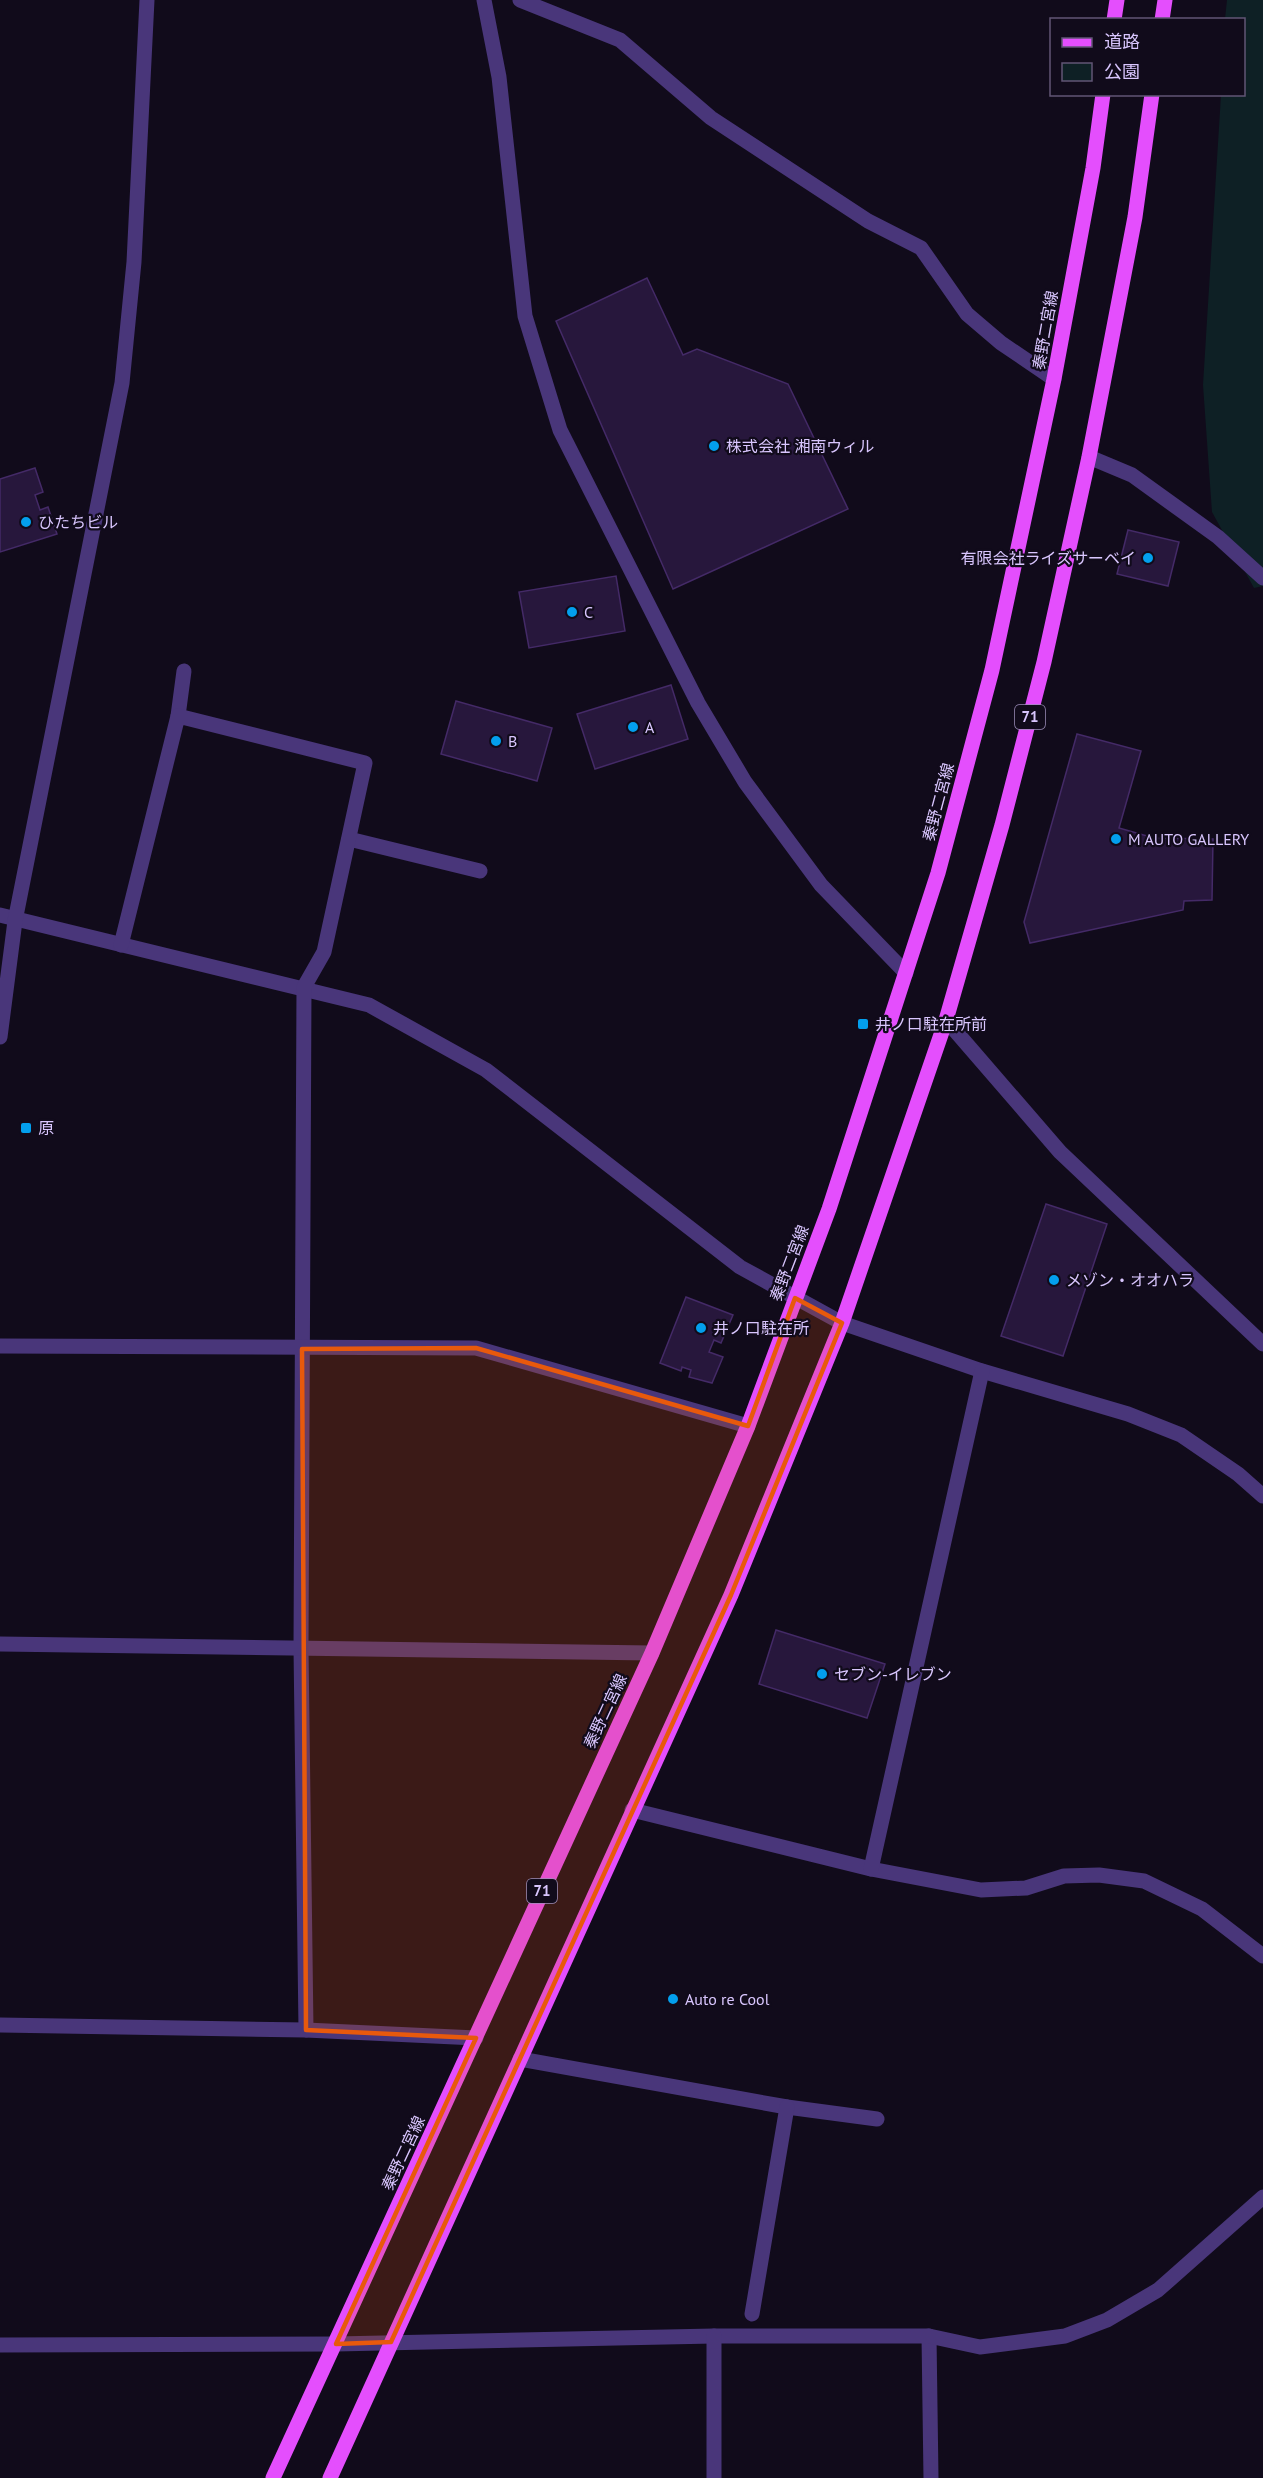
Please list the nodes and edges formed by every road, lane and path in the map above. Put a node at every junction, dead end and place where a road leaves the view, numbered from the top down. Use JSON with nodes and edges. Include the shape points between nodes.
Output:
{"nodes":[{"id":1,"x":147,"y":0,"type":"edge"},
{"id":2,"x":484,"y":0,"type":"edge"},
{"id":3,"x":520,"y":0,"type":"edge"},
{"id":4,"x":1117,"y":0,"type":"edge"},
{"id":5,"x":1165,"y":0,"type":"edge"},
{"id":6,"x":1114,"y":18,"type":"edge"},
{"id":7,"x":1162,"y":18,"type":"edge"},
{"id":8,"x":1103,"y":96,"type":"edge"},
{"id":9,"x":1152,"y":96,"type":"edge"},
{"id":10,"x":1054,"y":379,"type":"junction"},
{"id":11,"x":1089,"y":457,"type":"junction"},
{"id":12,"x":1263,"y":579,"type":"edge"},
{"id":13,"x":184,"y":670,"type":"dead end"},
{"id":14,"x":178,"y":716,"type":"junction"},
{"id":15,"x":349,"y":839,"type":"junction"},
{"id":16,"x":480,"y":871,"type":"dead end"},
{"id":17,"x":7,"y":918,"type":"edge"},
{"id":18,"x":121,"y":945,"type":"junction"},
{"id":19,"x":906,"y":973,"type":"junction"},
{"id":20,"x":304,"y":987,"type":"junction"},
{"id":21,"x":946,"y":1020,"type":"junction"},
{"id":22,"x":0,"y":1037,"type":"edge"},
{"id":23,"x":795,"y":1298,"type":"junction"},
{"id":24,"x":842,"y":1323,"type":"junction"},
{"id":25,"x":1263,"y":1344,"type":"edge"},
{"id":26,"x":0,"y":1346,"type":"edge"},
{"id":27,"x":302,"y":1349,"type":"junction"},
{"id":28,"x":982,"y":1371,"type":"junction"},
{"id":29,"x":748,"y":1426,"type":"junction"},
{"id":30,"x":1263,"y":1496,"type":"edge"},
{"id":31,"x":0,"y":1644,"type":"edge"},
{"id":32,"x":301,"y":1648,"type":"junction"},
{"id":33,"x":652,"y":1653,"type":"junction"},
{"id":34,"x":632,"y":1810,"type":"junction"},
{"id":35,"x":871,"y":1869,"type":"junction"},
{"id":36,"x":1263,"y":1956,"type":"edge"},
{"id":37,"x":0,"y":2025,"type":"edge"},
{"id":38,"x":306,"y":2030,"type":"junction"},
{"id":39,"x":476,"y":2038,"type":"junction"},
{"id":40,"x":520,"y":2059,"type":"junction"},
{"id":41,"x":787,"y":2107,"type":"junction"},
{"id":42,"x":878,"y":2119,"type":"dead end"},
{"id":43,"x":1263,"y":2197,"type":"edge"},
{"id":44,"x":752,"y":2314,"type":"dead end"},
{"id":45,"x":714,"y":2336,"type":"junction"},
{"id":46,"x":928,"y":2336,"type":"junction"},
{"id":47,"x":391,"y":2342,"type":"junction"},
{"id":48,"x":336,"y":2344,"type":"junction"},
{"id":49,"x":0,"y":2345,"type":"edge"},
{"id":50,"x":273,"y":2478,"type":"edge"},
{"id":51,"x":330,"y":2478,"type":"edge"},
{"id":52,"x":714,"y":2478,"type":"edge"},
{"id":53,"x":930,"y":2478,"type":"edge"}],
"edges":[{"from":1,"to":17,"type":"street","via":[[134,262],[122,383]]},
{"from":2,"to":19,"type":"street","via":[[499,77],[525,316],[560,430],[698,703],[745,782],[821,885]]},
{"from":3,"to":10,"type":"street","via":[[620,40],[711,118],[868,221],[921,248],[967,314]]},
{"from":4,"to":6,"type":"main road"},
{"from":5,"to":7,"type":"main road"},
{"from":8,"to":10,"type":"main road","name":"秦野二宮線","number":"71"},
{"from":9,"to":11,"type":"main road","number":"71","via":[[1135,217]]},
{"from":10,"to":19,"type":"main road","name":"秦野二宮線","number":"71","via":[[992,670],[938,873]]},
{"from":11,"to":12,"type":"street","via":[[1132,475],[1218,537]]},
{"from":11,"to":21,"type":"main road","number":"71","via":[[1044,662]]},
{"from":13,"to":14,"type":"street"},
{"from":14,"to":15,"type":"street","via":[[365,763]]},
{"from":14,"to":18,"type":"street"},
{"from":15,"to":16,"type":"street"},
{"from":15,"to":20,"type":"street","via":[[324,952]]},
{"from":17,"to":18,"type":"street"},
{"from":17,"to":22,"type":"street"},
{"from":18,"to":20,"type":"street"},
{"from":19,"to":23,"type":"main road","name":"秦野二宮線","number":"71","via":[[829,1209]]},
{"from":20,"to":23,"type":"street","via":[[369,1005],[486,1070],[740,1267]]},
{"from":20,"to":27,"type":"street"},
{"from":21,"to":24,"type":"main road","number":"71"},
{"from":21,"to":25,"type":"street","via":[[1060,1152]]},
{"from":23,"to":24,"type":"street"},
{"from":23,"to":29,"type":"main road","name":"秦野二宮線","number":"71"},
{"from":24,"to":28,"type":"street"},
{"from":24,"to":34,"type":"main road","number":"71","via":[[731,1595]]},
{"from":26,"to":27,"type":"street"},
{"from":27,"to":29,"type":"street","via":[[476,1348]]},
{"from":27,"to":32,"type":"street"},
{"from":28,"to":30,"type":"street","via":[[1128,1414],[1181,1435]]},
{"from":28,"to":35,"type":"street"},
{"from":29,"to":33,"type":"main road","name":"秦野二宮線","number":"71"},
{"from":31,"to":32,"type":"street"},
{"from":32,"to":33,"type":"street"},
{"from":32,"to":38,"type":"street"},
{"from":33,"to":39,"type":"main road","name":"秦野二宮線","number":"71"},
{"from":34,"to":35,"type":"street"},
{"from":34,"to":40,"type":"main road","number":"71"},
{"from":35,"to":36,"type":"street","via":[[981,1890],[1026,1888],[1064,1876],[1100,1875],[1144,1881],[1202,1909]]},
{"from":37,"to":38,"type":"street"},
{"from":38,"to":39,"type":"street"},
{"from":39,"to":48,"type":"main road","name":"秦野二宮線","number":"71"},
{"from":40,"to":41,"type":"street"},
{"from":40,"to":47,"type":"main road","number":"71"},
{"from":41,"to":42,"type":"street"},
{"from":41,"to":44,"type":"street"},
{"from":43,"to":46,"type":"street","via":[[1158,2290],[1107,2320],[1065,2336],[980,2347]]},
{"from":45,"to":46,"type":"street"},
{"from":45,"to":47,"type":"street"},
{"from":45,"to":52,"type":"street"},
{"from":46,"to":53,"type":"street"},
{"from":47,"to":48,"type":"street"},
{"from":47,"to":51,"type":"main road","number":"71"},
{"from":48,"to":49,"type":"street"},
{"from":48,"to":50,"type":"main road","name":"秦野二宮線","number":"71"}]}
